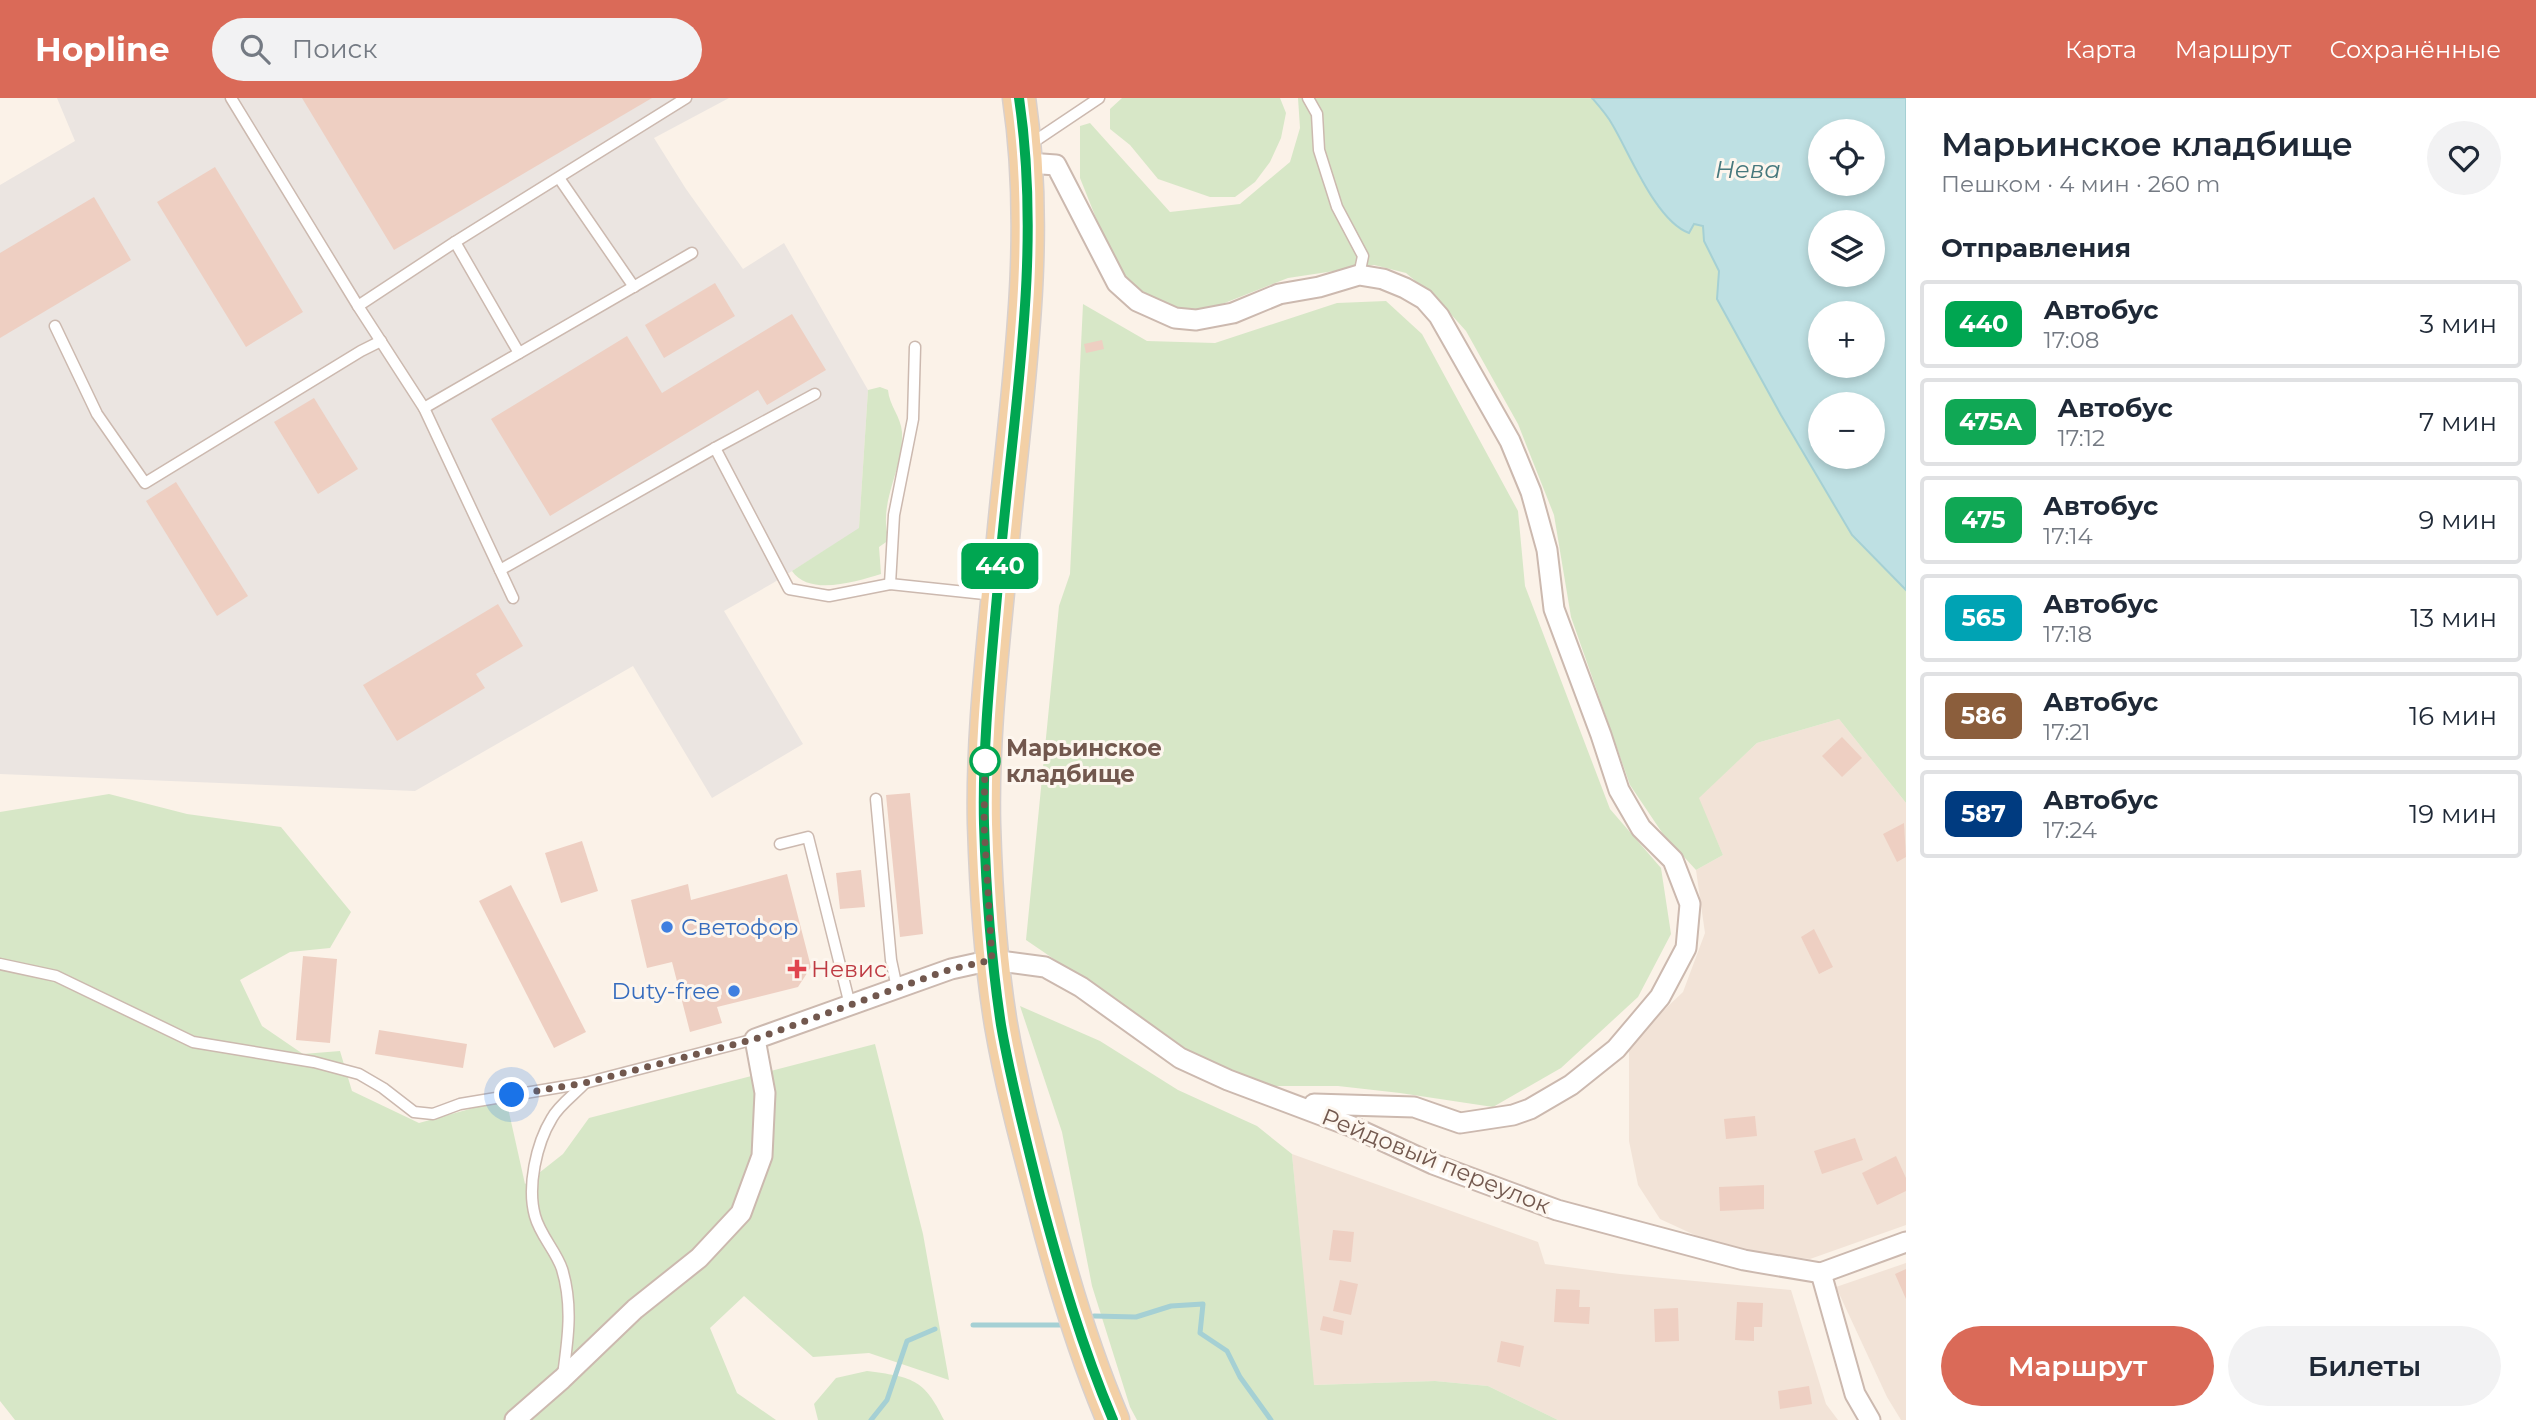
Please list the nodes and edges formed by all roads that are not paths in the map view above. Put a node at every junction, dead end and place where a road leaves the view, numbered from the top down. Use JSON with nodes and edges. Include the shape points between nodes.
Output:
{"nodes":[{"id":1,"x":231,"y":98,"type":"edge"},
{"id":2,"x":686,"y":98,"type":"edge"},
{"id":3,"x":1019,"y":98,"type":"edge"},
{"id":4,"x":1099,"y":98,"type":"edge"},
{"id":5,"x":1308,"y":98,"type":"edge"},
{"id":6,"x":1027,"y":155,"type":"junction"},
{"id":7,"x":559,"y":178,"type":"junction"},
{"id":8,"x":455,"y":242,"type":"junction"},
{"id":9,"x":691,"y":253,"type":"dead end"},
{"id":10,"x":1359,"y":275,"type":"junction"},
{"id":11,"x":634,"y":287,"type":"junction"},
{"id":12,"x":358,"y":306,"type":"junction"},
{"id":13,"x":55,"y":326,"type":"dead end"},
{"id":14,"x":381,"y":341,"type":"junction"},
{"id":15,"x":915,"y":347,"type":"dead end"},
{"id":16,"x":519,"y":353,"type":"junction"},
{"id":17,"x":815,"y":394,"type":"dead end"},
{"id":18,"x":424,"y":408,"type":"junction"},
{"id":19,"x":715,"y":448,"type":"junction"},
{"id":20,"x":500,"y":570,"type":"junction"},
{"id":21,"x":890,"y":584,"type":"junction"},
{"id":22,"x":998,"y":595,"type":"junction"},
{"id":23,"x":513,"y":598,"type":"dead end"},
{"id":24,"x":876,"y":799,"type":"dead end"},
{"id":25,"x":780,"y":844,"type":"dead end"},
{"id":26,"x":992,"y":960,"type":"junction"},
{"id":27,"x":0,"y":964,"type":"edge"},
{"id":28,"x":897,"y":988,"type":"junction"},
{"id":29,"x":850,"y":1005,"type":"junction"},
{"id":30,"x":755,"y":1039,"type":"junction"},
{"id":31,"x":585,"y":1083,"type":"junction"},
{"id":32,"x":1278,"y":1098,"type":"junction"},
{"id":33,"x":1906,"y":1242,"type":"edge"},
{"id":34,"x":1821,"y":1273,"type":"junction"},
{"id":35,"x":562,"y":1379,"type":"junction"},
{"id":36,"x":515,"y":1420,"type":"edge"},
{"id":37,"x":1112,"y":1420,"type":"edge"},
{"id":38,"x":1870,"y":1420,"type":"edge"}],
"edges":[{"from":1,"to":12,"type":"lane"},
{"from":2,"to":7,"type":"lane"},
{"from":3,"to":6,"type":"main road"},
{"from":4,"to":6,"type":"lane"},
{"from":5,"to":10,"type":"lane","via":[[1317,114],[1319,150],[1337,207],[1363,256]]},
{"from":6,"to":10,"type":"street","via":[[1056,165],[1117,282],[1137,301],[1175,318],[1196,320],[1233,313],[1279,294]]},
{"from":6,"to":22,"type":"main road","via":[[1027,282]]},
{"from":7,"to":8,"type":"lane"},
{"from":7,"to":11,"type":"lane"},
{"from":8,"to":12,"type":"lane"},
{"from":8,"to":16,"type":"lane"},
{"from":9,"to":11,"type":"lane"},
{"from":10,"to":32,"type":"street","via":[[1383,279],[1424,299],[1439,316],[1510,441],[1531,492],[1546,550],[1554,609],[1619,790],[1641,828],[1673,860],[1690,904],[1686,948],[1660,997],[1616,1049],[1571,1085],[1530,1109],[1460,1123],[1414,1107],[1324,1106]]},
{"from":11,"to":16,"type":"lane"},
{"from":12,"to":14,"type":"lane"},
{"from":13,"to":14,"type":"lane","via":[[97,414],[145,483]]},
{"from":14,"to":18,"type":"lane"},
{"from":15,"to":21,"type":"lane","via":[[913,419],[894,515]]},
{"from":16,"to":18,"type":"lane"},
{"from":17,"to":19,"type":"lane"},
{"from":18,"to":20,"type":"lane"},
{"from":19,"to":20,"type":"lane"},
{"from":19,"to":21,"type":"lane","via":[[789,589],[829,596]]},
{"from":20,"to":23,"type":"lane"},
{"from":21,"to":22,"type":"lane"},
{"from":22,"to":26,"type":"main road","via":[[984,824]]},
{"from":24,"to":28,"type":"lane"},
{"from":25,"to":29,"type":"lane","via":[[808,837]]},
{"from":26,"to":28,"type":"street","name":"Рейдовый переулок"},
{"from":26,"to":32,"type":"street","name":"Рейдовый переулок","via":[[1045,967],[1081,987],[1180,1058]]},
{"from":26,"to":37,"type":"main road","via":[[1015,1098],[1055,1253]]},
{"from":27,"to":31,"type":"lane","via":[[56,976],[193,1042],[359,1074],[414,1112],[433,1114],[460,1104]]},
{"from":28,"to":29,"type":"street","name":"Рейдовый переулок"},
{"from":29,"to":30,"type":"street","name":"Рейдовый переулок"},
{"from":30,"to":31,"type":"lane"},
{"from":30,"to":35,"type":"street","via":[[765,1093],[762,1156],[741,1213],[699,1258],[635,1309]]},
{"from":31,"to":35,"type":"lane","via":[[552,1117],[536,1160],[531,1192],[535,1218],[561,1268],[567,1294],[570,1325]]},
{"from":32,"to":34,"type":"street","name":"Рейдовый переулок","via":[[1433,1164],[1557,1210],[1744,1260]]},
{"from":33,"to":34,"type":"street","name":"Рейдовый переулок"},
{"from":34,"to":38,"type":"street","via":[[1854,1394]]},
{"from":35,"to":36,"type":"street"}]}
